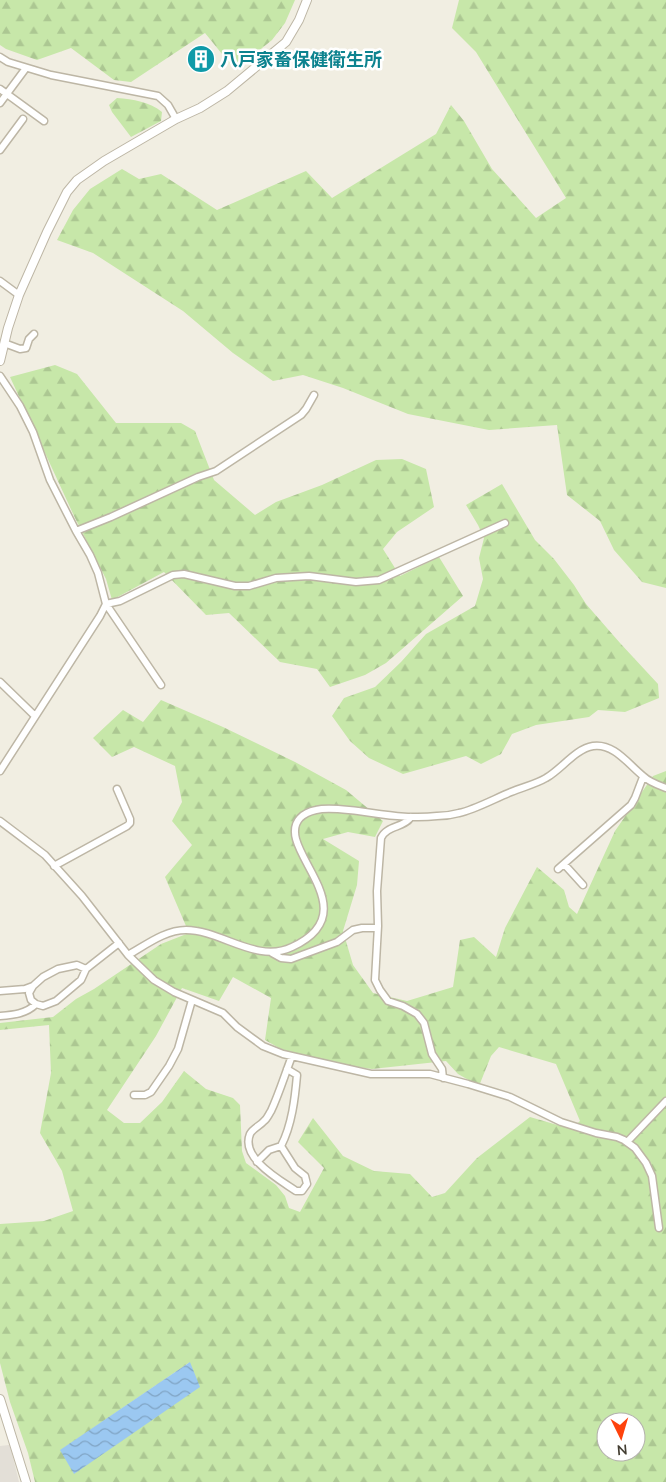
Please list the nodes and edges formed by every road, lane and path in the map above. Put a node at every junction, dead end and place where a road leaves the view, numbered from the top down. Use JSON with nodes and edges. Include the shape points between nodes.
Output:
{"nodes":[{"id":1,"x":307,"y":0,"type":"edge"},
{"id":2,"x":0,"y":57,"type":"edge"},
{"id":3,"x":26,"y":68,"type":"junction"},
{"id":4,"x":0,"y":89,"type":"edge"},
{"id":5,"x":7,"y":94,"type":"junction"},
{"id":6,"x":0,"y":103,"type":"edge"},
{"id":7,"x":23,"y":119,"type":"dead end"},
{"id":8,"x":176,"y":119,"type":"junction"},
{"id":9,"x":44,"y":121,"type":"dead end"},
{"id":10,"x":0,"y":150,"type":"edge"},
{"id":11,"x":0,"y":281,"type":"edge"},
{"id":12,"x":19,"y":295,"type":"junction"},
{"id":13,"x":34,"y":334,"type":"dead end"},
{"id":14,"x":4,"y":343,"type":"junction"},
{"id":15,"x":0,"y":361,"type":"edge"},
{"id":16,"x":0,"y":376,"type":"edge"},
{"id":17,"x":314,"y":395,"type":"dead end"},
{"id":18,"x":505,"y":523,"type":"dead end"},
{"id":19,"x":76,"y":531,"type":"junction"},
{"id":20,"x":106,"y":604,"type":"junction"},
{"id":21,"x":0,"y":682,"type":"edge"},
{"id":22,"x":161,"y":685,"type":"dead end"},
{"id":23,"x":35,"y":716,"type":"junction"},
{"id":24,"x":0,"y":771,"type":"edge"},
{"id":25,"x":643,"y":777,"type":"junction"},
{"id":26,"x":117,"y":788,"type":"dead end"},
{"id":27,"x":666,"y":788,"type":"edge"},
{"id":28,"x":412,"y":817,"type":"junction"},
{"id":29,"x":0,"y":821,"type":"edge"},
{"id":30,"x":564,"y":864,"type":"junction"},
{"id":31,"x":54,"y":866,"type":"junction"},
{"id":32,"x":558,"y":869,"type":"dead end"},
{"id":33,"x":583,"y":885,"type":"dead end"},
{"id":34,"x":377,"y":928,"type":"junction"},
{"id":35,"x":119,"y":943,"type":"junction"},
{"id":36,"x":272,"y":953,"type":"junction"},
{"id":37,"x":128,"y":955,"type":"junction"},
{"id":38,"x":86,"y":968,"type":"junction"},
{"id":39,"x":33,"y":986,"type":"junction"},
{"id":40,"x":0,"y":991,"type":"edge"},
{"id":41,"x":192,"y":1000,"type":"junction"},
{"id":42,"x":36,"y":1004,"type":"junction"},
{"id":43,"x":0,"y":1016,"type":"edge"},
{"id":44,"x":292,"y":1056,"type":"junction"},
{"id":45,"x":287,"y":1069,"type":"junction"},
{"id":46,"x":443,"y":1078,"type":"junction"},
{"id":47,"x":134,"y":1095,"type":"dead end"},
{"id":48,"x":666,"y":1101,"type":"edge"},
{"id":49,"x":627,"y":1142,"type":"junction"},
{"id":50,"x":281,"y":1146,"type":"junction"},
{"id":51,"x":257,"y":1162,"type":"junction"},
{"id":52,"x":659,"y":1228,"type":"dead end"},
{"id":53,"x":0,"y":1399,"type":"edge"},
{"id":54,"x":26,"y":1482,"type":"edge"}],
"edges":[{"from":1,"to":8,"type":"street","via":[[286,42],[227,91]]},
{"from":2,"to":3,"type":"street"},
{"from":3,"to":5,"type":"street"},
{"from":3,"to":8,"type":"street","via":[[158,96]]},
{"from":4,"to":5,"type":"street"},
{"from":5,"to":6,"type":"street"},
{"from":5,"to":9,"type":"street"},
{"from":7,"to":10,"type":"street"},
{"from":8,"to":12,"type":"street","via":[[77,180],[60,204]]},
{"from":11,"to":12,"type":"street"},
{"from":12,"to":14,"type":"street"},
{"from":13,"to":14,"type":"street","via":[[26,348]]},
{"from":14,"to":15,"type":"street"},
{"from":16,"to":19,"type":"street","via":[[29,424],[50,480]]},
{"from":17,"to":19,"type":"street","via":[[301,415],[216,471]]},
{"from":18,"to":20,"type":"street","via":[[379,580],[356,582],[308,576],[235,586],[184,574],[173,575],[120,601]]},
{"from":19,"to":20,"type":"street","via":[[98,573]]},
{"from":20,"to":22,"type":"street"},
{"from":20,"to":23,"type":"street"},
{"from":21,"to":23,"type":"street"},
{"from":23,"to":24,"type":"street"},
{"from":25,"to":27,"type":"street"},
{"from":25,"to":28,"type":"street","via":[[607,746],[592,746],[547,777],[460,813]]},
{"from":25,"to":30,"type":"street","via":[[631,805]]},
{"from":26,"to":31,"type":"street","via":[[130,823]]},
{"from":28,"to":34,"type":"street","via":[[388,830],[381,838]]},
{"from":28,"to":36,"type":"street","via":[[317,809],[298,820],[294,832],[297,845],[318,882],[324,906],[316,930],[290,949]]},
{"from":29,"to":31,"type":"street"},
{"from":30,"to":32,"type":"street"},
{"from":30,"to":33,"type":"street"},
{"from":31,"to":35,"type":"street"},
{"from":34,"to":36,"type":"street","via":[[353,930],[337,942],[291,959]]},
{"from":34,"to":46,"type":"street","via":[[375,980],[388,1001],[417,1014],[424,1023],[432,1054],[442,1069]]},
{"from":35,"to":37,"type":"street"},
{"from":35,"to":38,"type":"street"},
{"from":36,"to":37,"type":"street","via":[[185,930],[169,932]]},
{"from":37,"to":41,"type":"street","via":[[154,980]]},
{"from":38,"to":39,"type":"street","via":[[78,965],[58,969]]},
{"from":38,"to":42,"type":"street","via":[[81,980],[56,1001],[43,1006]]},
{"from":39,"to":40,"type":"street"},
{"from":39,"to":42,"type":"street","via":[[29,993]]},
{"from":41,"to":44,"type":"street","via":[[223,1013],[262,1046]]},
{"from":41,"to":47,"type":"street","via":[[178,1049],[169,1066],[151,1092]]},
{"from":42,"to":43,"type":"street","via":[[21,1013]]},
{"from":44,"to":45,"type":"street"},
{"from":44,"to":46,"type":"street","via":[[371,1074],[422,1074]]},
{"from":45,"to":50,"type":"street","via":[[297,1075]]},
{"from":45,"to":51,"type":"street","via":[[271,1111],[250,1135],[250,1147]]},
{"from":46,"to":49,"type":"street","via":[[510,1097],[561,1122],[617,1136]]},
{"from":48,"to":49,"type":"street"},
{"from":49,"to":52,"type":"street","via":[[646,1162],[652,1176]]},
{"from":50,"to":51,"type":"street","via":[[269,1150]]},
{"from":50,"to":51,"type":"street","via":[[295,1168],[305,1176],[307,1184],[302,1191],[296,1191]]},
{"from":53,"to":54,"type":"street"}]}
